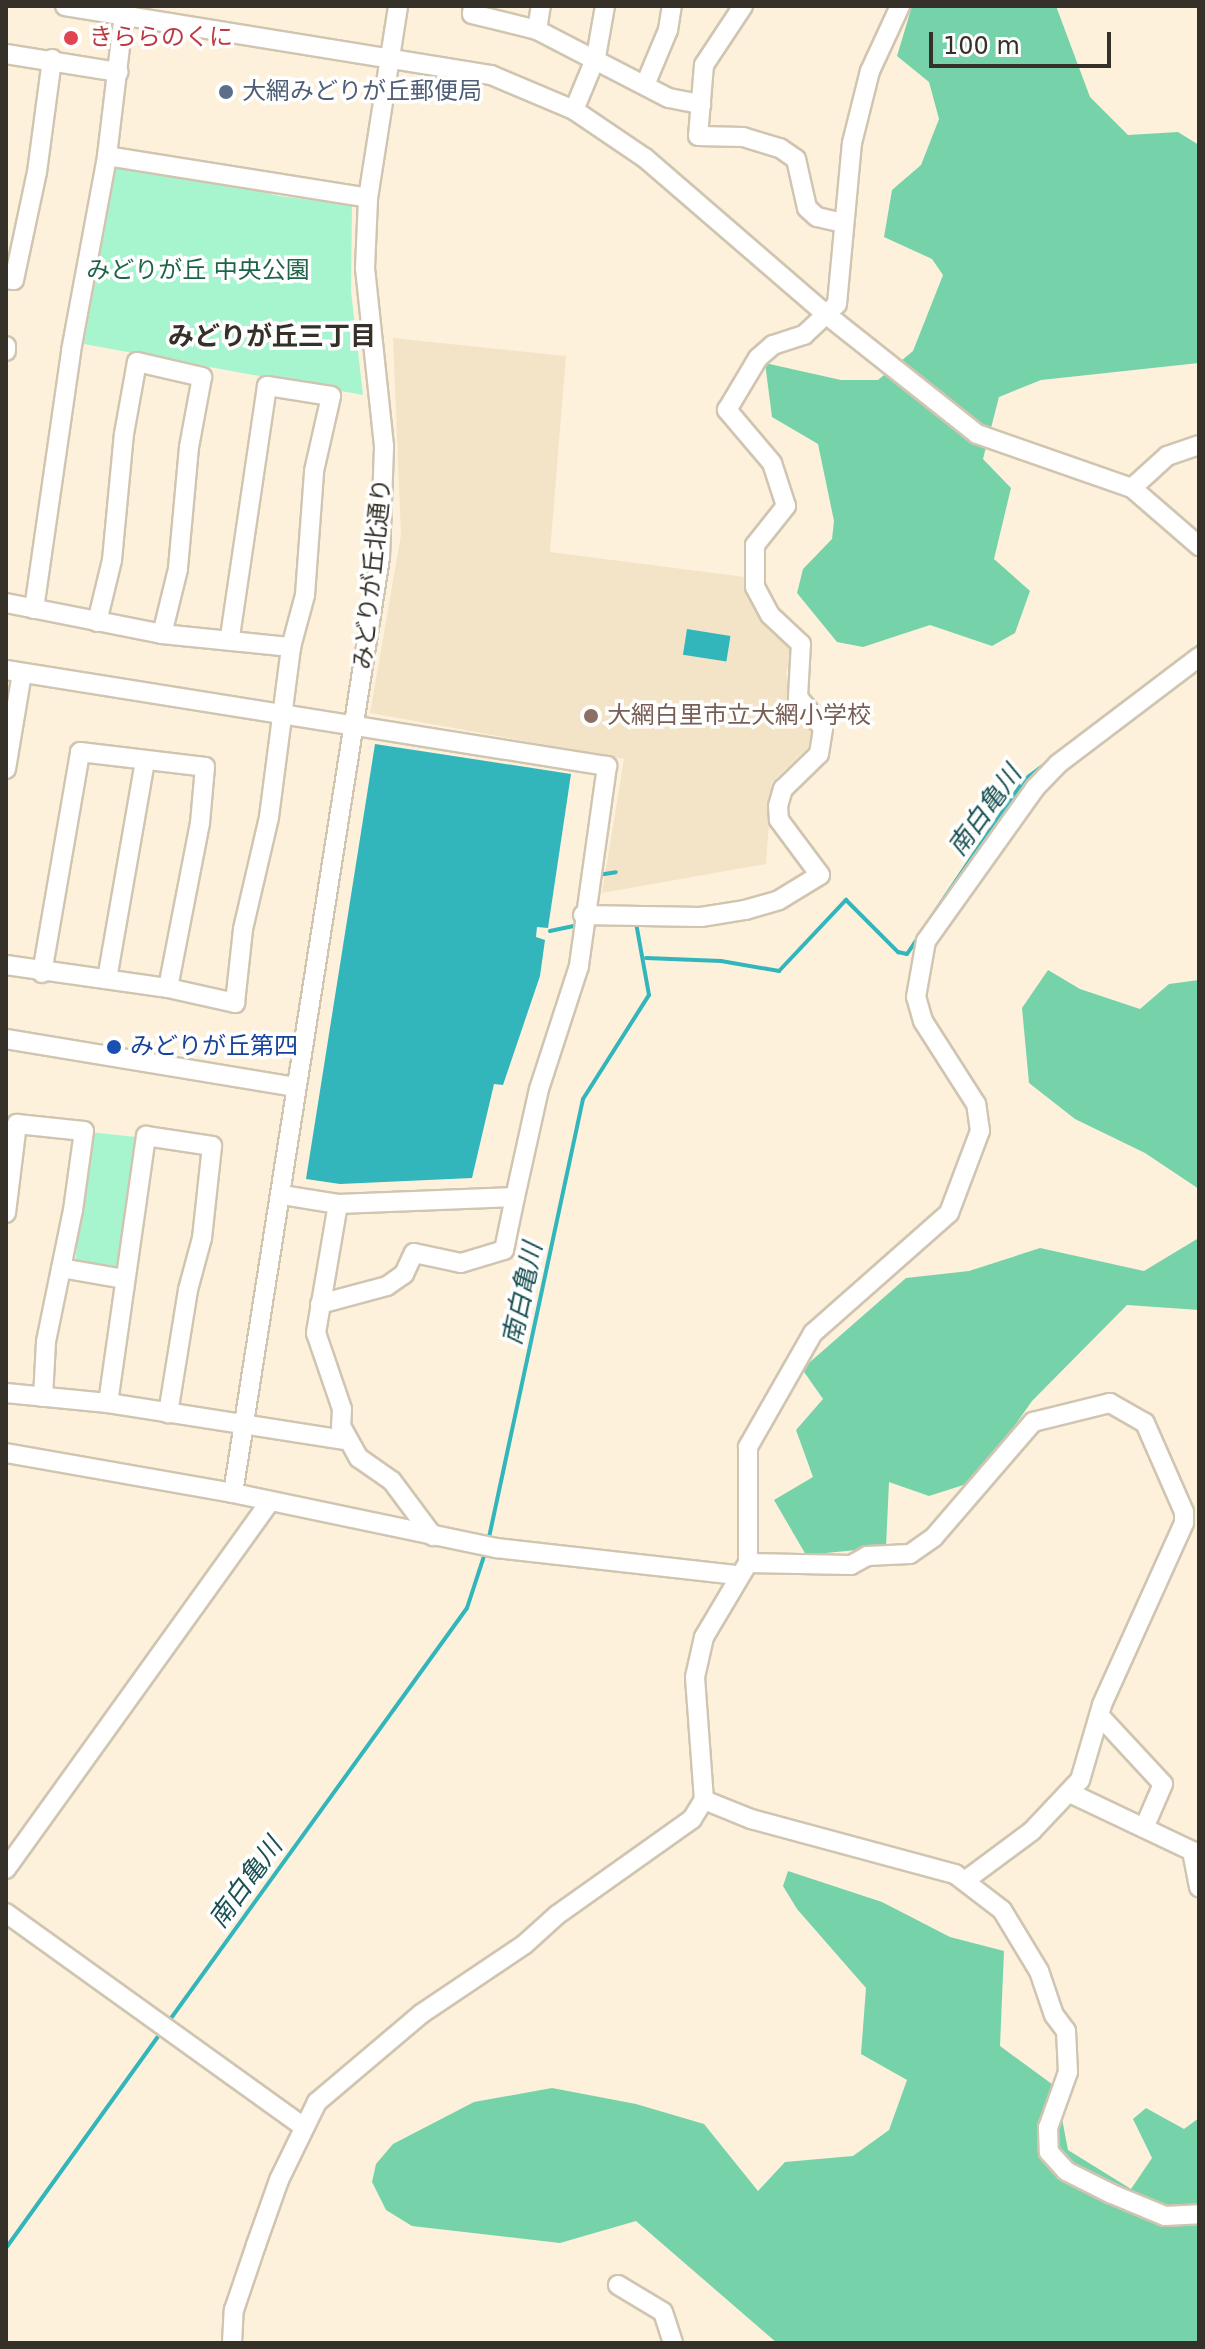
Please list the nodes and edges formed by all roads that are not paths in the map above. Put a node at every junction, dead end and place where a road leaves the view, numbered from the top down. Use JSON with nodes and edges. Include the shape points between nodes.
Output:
{"nodes":[{"id":1,"x":65,"y":6,"type":"edge"},
{"id":2,"x":398,"y":6,"type":"edge"},
{"id":3,"x":473,"y":6,"type":"edge"},
{"id":4,"x":541,"y":6,"type":"edge"},
{"id":5,"x":605,"y":6,"type":"edge"},
{"id":6,"x":672,"y":6,"type":"edge"},
{"id":7,"x":743,"y":6,"type":"edge"},
{"id":8,"x":900,"y":6,"type":"edge"},
{"id":9,"x":124,"y":11,"type":"edge"},
{"id":10,"x":537,"y":30,"type":"junction"},
{"id":11,"x":6,"y":54,"type":"edge"},
{"id":12,"x":596,"y":57,"type":"junction"},
{"id":13,"x":52,"y":59,"type":"junction"},
{"id":14,"x":389,"y":59,"type":"junction"},
{"id":15,"x":119,"y":72,"type":"junction"},
{"id":16,"x":645,"y":85,"type":"junction"},
{"id":17,"x":701,"y":104,"type":"junction"},
{"id":18,"x":574,"y":110,"type":"junction"},
{"id":19,"x":107,"y":156,"type":"junction"},
{"id":20,"x":368,"y":198,"type":"junction"},
{"id":21,"x":843,"y":223,"type":"junction"},
{"id":22,"x":6,"y":279,"type":"edge"},
{"id":23,"x":827,"y":315,"type":"junction"},
{"id":24,"x":1199,"y":445,"type":"edge"},
{"id":25,"x":1132,"y":488,"type":"junction"},
{"id":26,"x":1199,"y":546,"type":"edge"},
{"id":27,"x":6,"y":603,"type":"edge"},
{"id":28,"x":34,"y":609,"type":"junction"},
{"id":29,"x":97,"y":622,"type":"junction"},
{"id":30,"x":162,"y":634,"type":"junction"},
{"id":31,"x":230,"y":638,"type":"junction"},
{"id":32,"x":291,"y":647,"type":"junction"},
{"id":33,"x":1199,"y":657,"type":"edge"},
{"id":34,"x":14,"y":672,"type":"edge"},
{"id":35,"x":281,"y":710,"type":"junction"},
{"id":36,"x":353,"y":726,"type":"junction"},
{"id":37,"x":145,"y":761,"type":"junction"},
{"id":38,"x":6,"y":769,"type":"edge"},
{"id":39,"x":583,"y":915,"type":"junction"},
{"id":40,"x":6,"y":965,"type":"edge"},
{"id":41,"x":42,"y":973,"type":"junction"},
{"id":42,"x":107,"y":979,"type":"junction"},
{"id":43,"x":168,"y":988,"type":"junction"},
{"id":44,"x":6,"y":1039,"type":"edge"},
{"id":45,"x":296,"y":1087,"type":"junction"},
{"id":46,"x":282,"y":1195,"type":"junction"},
{"id":47,"x":515,"y":1197,"type":"junction"},
{"id":48,"x":338,"y":1204,"type":"junction"},
{"id":49,"x":6,"y":1213,"type":"edge"},
{"id":50,"x":61,"y":1268,"type":"junction"},
{"id":51,"x":125,"y":1279,"type":"junction"},
{"id":52,"x":320,"y":1304,"type":"junction"},
{"id":53,"x":6,"y":1393,"type":"edge"},
{"id":54,"x":43,"y":1397,"type":"junction"},
{"id":55,"x":108,"y":1403,"type":"junction"},
{"id":56,"x":168,"y":1413,"type":"junction"},
{"id":57,"x":246,"y":1427,"type":"junction"},
{"id":58,"x":345,"y":1440,"type":"junction"},
{"id":59,"x":6,"y":1453,"type":"edge"},
{"id":60,"x":233,"y":1493,"type":"junction"},
{"id":61,"x":270,"y":1501,"type":"junction"},
{"id":62,"x":433,"y":1536,"type":"junction"},
{"id":63,"x":742,"y":1569,"type":"junction"},
{"id":64,"x":1099,"y":1715,"type":"junction"},
{"id":65,"x":1070,"y":1793,"type":"junction"},
{"id":66,"x":704,"y":1800,"type":"junction"},
{"id":67,"x":1144,"y":1828,"type":"junction"},
{"id":68,"x":6,"y":1869,"type":"edge"},
{"id":69,"x":966,"y":1880,"type":"junction"},
{"id":70,"x":1199,"y":1887,"type":"edge"},
{"id":71,"x":6,"y":1913,"type":"edge"},
{"id":72,"x":302,"y":2126,"type":"junction"},
{"id":73,"x":1199,"y":2214,"type":"edge"},
{"id":74,"x":618,"y":2285,"type":"dead end"},
{"id":75,"x":232,"y":2343,"type":"edge"},
{"id":76,"x":673,"y":2343,"type":"edge"}],
"edges":[{"from":1,"to":9,"type":"street"},
{"from":2,"to":14,"type":"street","name":"みどりが丘北通り"},
{"from":3,"to":10,"type":"street","via":[[472,14]]},
{"from":4,"to":10,"type":"street"},
{"from":5,"to":12,"type":"street"},
{"from":6,"to":16,"type":"street"},
{"from":7,"to":17,"type":"street","via":[[704,65]]},
{"from":8,"to":21,"type":"street","via":[[870,71],[852,143]]},
{"from":9,"to":14,"type":"street"},
{"from":9,"to":15,"type":"street"},
{"from":10,"to":12,"type":"street"},
{"from":11,"to":13,"type":"street"},
{"from":12,"to":16,"type":"street"},
{"from":12,"to":18,"type":"street"},
{"from":13,"to":15,"type":"street"},
{"from":13,"to":22,"type":"street","via":[[37,172],[14,280]]},
{"from":14,"to":18,"type":"street","via":[[491,75]]},
{"from":14,"to":20,"type":"street","name":"みどりが丘北通り"},
{"from":15,"to":19,"type":"street"},
{"from":16,"to":17,"type":"street","via":[[669,98]]},
{"from":17,"to":21,"type":"street","via":[[698,136],[743,137],[780,148],[796,159],[807,208],[817,217]]},
{"from":18,"to":23,"type":"street","via":[[645,158]]},
{"from":19,"to":20,"type":"street"},
{"from":19,"to":28,"type":"street","via":[[71,351]]},
{"from":20,"to":36,"type":"street","name":"みどりが丘北通り","via":[[365,268],[385,499]]},
{"from":21,"to":23,"type":"street","via":[[837,304]]},
{"from":23,"to":25,"type":"street","via":[[977,434]]},
{"from":23,"to":39,"type":"street","via":[[804,335],[773,345],[758,358],[727,410],[772,463],[786,506],[755,545],[755,587],[770,615],[801,644],[798,697],[823,728],[819,754],[783,789],[778,806],[779,820],[820,875],[779,900],[745,910],[701,917]]},
{"from":24,"to":25,"type":"street","via":[[1167,456]]},
{"from":25,"to":26,"type":"street"},
{"from":27,"to":28,"type":"street"},
{"from":28,"to":29,"type":"street"},
{"from":29,"to":30,"type":"street"},
{"from":29,"to":30,"type":"street","via":[[112,560],[137,362],[202,377],[189,447],[178,569]]},
{"from":30,"to":31,"type":"street"},
{"from":31,"to":32,"type":"street"},
{"from":31,"to":32,"type":"street","via":[[267,386],[331,396],[314,471],[305,595]]},
{"from":32,"to":35,"type":"street"},
{"from":33,"to":63,"type":"street","via":[[1050,772],[926,941],[916,997],[923,1021],[976,1104],[980,1131],[949,1213],[813,1333],[769,1408],[748,1447]]},
{"from":34,"to":35,"type":"street"},
{"from":34,"to":38,"type":"street"},
{"from":35,"to":36,"type":"street"},
{"from":35,"to":43,"type":"street","via":[[269,817],[243,929],[235,1003]]},
{"from":36,"to":39,"type":"street","via":[[607,766]]},
{"from":36,"to":45,"type":"street","name":"みどりが丘北通り"},
{"from":37,"to":41,"type":"street","via":[[80,752]]},
{"from":37,"to":42,"type":"street"},
{"from":37,"to":43,"type":"street","via":[[205,767],[200,823]]},
{"from":39,"to":47,"type":"street","via":[[579,966],[539,1089]]},
{"from":40,"to":41,"type":"street"},
{"from":41,"to":42,"type":"street"},
{"from":42,"to":43,"type":"street"},
{"from":44,"to":45,"type":"street"},
{"from":45,"to":46,"type":"street","name":"みどりが丘北通り"},
{"from":46,"to":48,"type":"street"},
{"from":46,"to":57,"type":"street","name":"みどりが丘北通り"},
{"from":47,"to":48,"type":"street"},
{"from":47,"to":52,"type":"street","via":[[504,1250],[461,1263],[414,1253],[404,1274],[387,1286]]},
{"from":48,"to":52,"type":"street"},
{"from":49,"to":50,"type":"street","via":[[17,1124],[84,1131]]},
{"from":50,"to":51,"type":"street"},
{"from":50,"to":54,"type":"street","via":[[46,1342]]},
{"from":51,"to":55,"type":"street"},
{"from":51,"to":56,"type":"street","via":[[146,1136],[212,1146],[207,1208]]},
{"from":52,"to":58,"type":"street","via":[[316,1333],[342,1409]]},
{"from":53,"to":54,"type":"street"},
{"from":54,"to":55,"type":"street"},
{"from":55,"to":56,"type":"street"},
{"from":56,"to":57,"type":"street"},
{"from":57,"to":58,"type":"street"},
{"from":57,"to":60,"type":"street","name":"みどりが丘北通り"},
{"from":58,"to":62,"type":"street","via":[[359,1458],[392,1481]]},
{"from":59,"to":60,"type":"street"},
{"from":60,"to":61,"type":"street"},
{"from":61,"to":62,"type":"street"},
{"from":61,"to":68,"type":"street"},
{"from":62,"to":63,"type":"street"},
{"from":63,"to":64,"type":"street","via":[[851,1565],[867,1556],[910,1554],[934,1537],[1033,1422],[1110,1403],[1129,1409],[1145,1423],[1184,1523]]},
{"from":63,"to":66,"type":"street","via":[[704,1637],[695,1677]]},
{"from":64,"to":65,"type":"street","via":[[1086,1768]]},
{"from":64,"to":67,"type":"street","via":[[1163,1784]]},
{"from":65,"to":67,"type":"street"},
{"from":65,"to":69,"type":"street","via":[[1032,1831]]},
{"from":66,"to":69,"type":"street","via":[[751,1819],[924,1863]]},
{"from":66,"to":72,"type":"street","via":[[692,1819],[342,2076]]},
{"from":67,"to":70,"type":"street","via":[[1192,1851]]},
{"from":69,"to":73,"type":"street","via":[[1002,1910],[1023,1940],[1066,2031],[1068,2072],[1048,2128],[1049,2152],[1066,2171],[1165,2216]]},
{"from":71,"to":72,"type":"street"},
{"from":72,"to":75,"type":"street","via":[[234,2310]]},
{"from":74,"to":76,"type":"street","via":[[663,2312]]}]}
